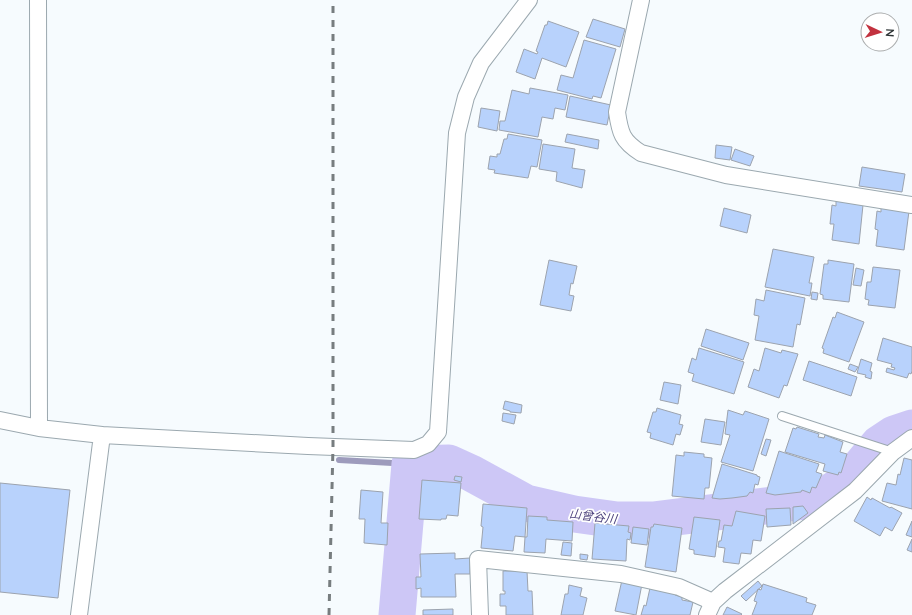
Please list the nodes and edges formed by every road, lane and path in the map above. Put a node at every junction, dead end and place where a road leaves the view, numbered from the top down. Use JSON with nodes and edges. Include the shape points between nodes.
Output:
{"nodes":[{"id":1,"x":38,"y":0,"type":"edge"},
{"id":2,"x":529,"y":0,"type":"edge"},
{"id":3,"x":641,"y":0,"type":"edge"},
{"id":4,"x":912,"y":205,"type":"edge"},
{"id":5,"x":782,"y":416,"type":"dead end"},
{"id":6,"x":0,"y":420,"type":"edge"},
{"id":7,"x":39,"y":428,"type":"junction"},
{"id":8,"x":102,"y":435,"type":"junction"},
{"id":9,"x":901,"y":447,"type":"edge"},
{"id":10,"x":710,"y":609,"type":"edge"},
{"id":11,"x":79,"y":615,"type":"edge"},
{"id":12,"x":480,"y":615,"type":"edge"}],
"edges":[{"from":1,"to":7,"type":"street"},
{"from":2,"to":8,"type":"street","via":[[481,63],[466,97],[457,133],[438,432],[428,444],[414,450]]},
{"from":3,"to":4,"type":"street","via":[[617,112],[619,129],[629,145],[641,153],[726,175]]},
{"from":5,"to":9,"type":"lane","via":[[872,446]]},
{"from":6,"to":7,"type":"street"},
{"from":7,"to":8,"type":"street"},
{"from":8,"to":11,"type":"street"},
{"from":9,"to":10,"type":"street","via":[[855,492],[725,591]]},
{"from":10,"to":12,"type":"street","via":[[679,588],[621,574],[478,559]]}]}
